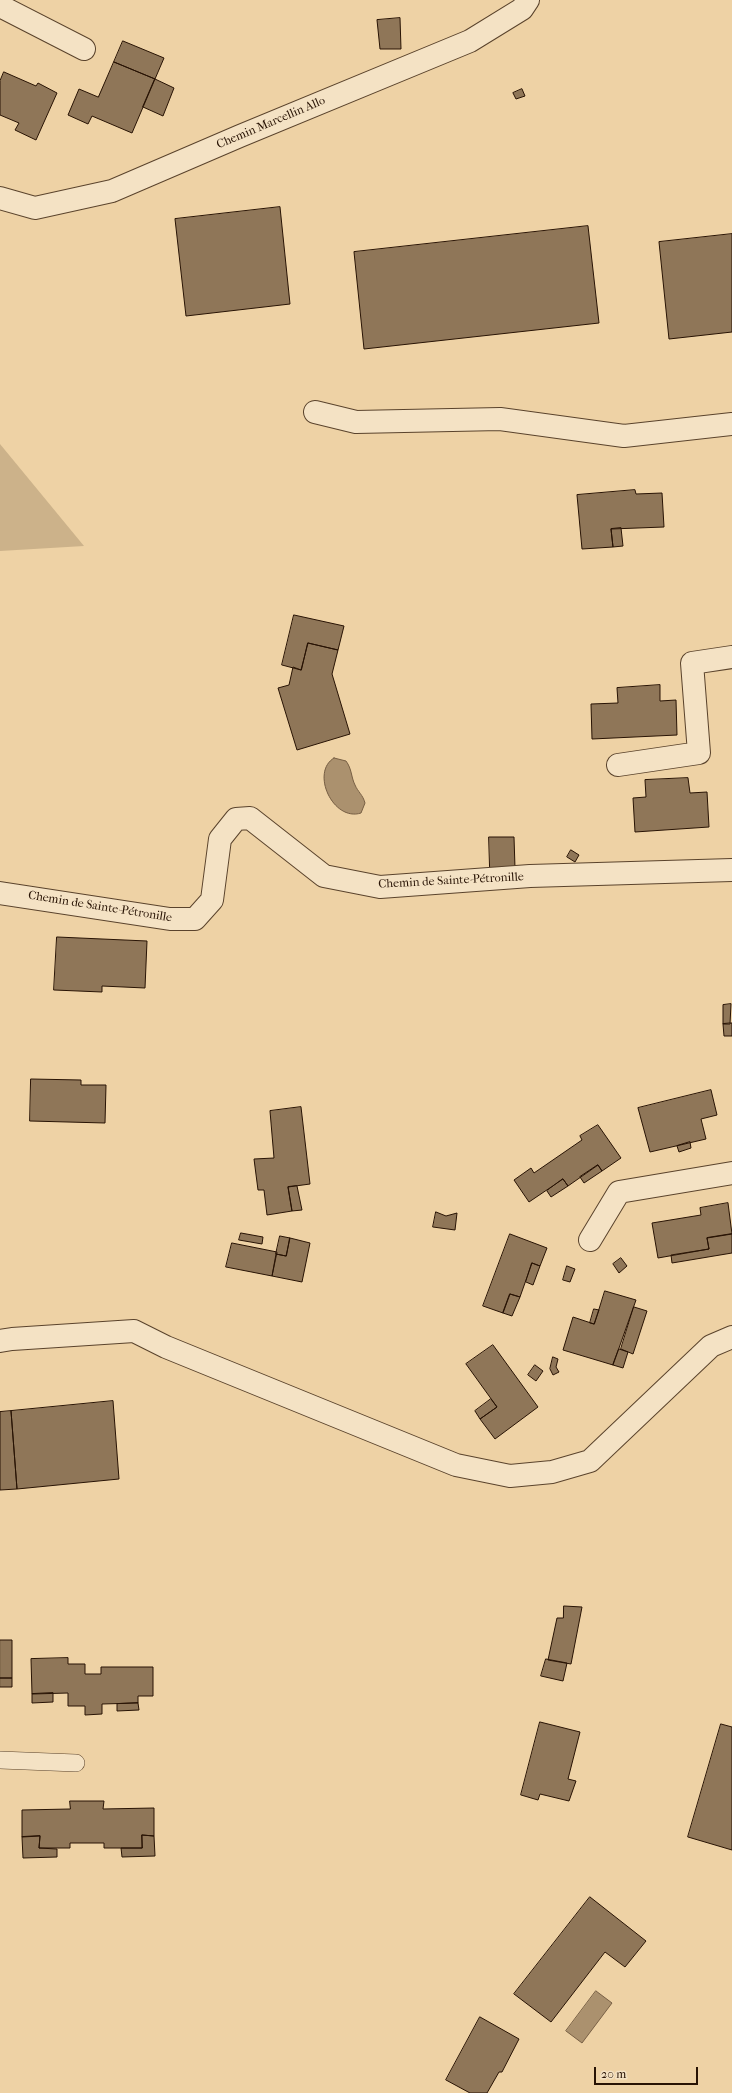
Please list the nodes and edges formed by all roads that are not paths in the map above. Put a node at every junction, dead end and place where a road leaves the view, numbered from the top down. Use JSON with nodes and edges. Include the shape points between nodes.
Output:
{"nodes":[{"id":1,"x":528,"y":0,"type":"edge"},
{"id":2,"x":0,"y":6,"type":"edge"},
{"id":3,"x":84,"y":49,"type":"dead end"},
{"id":4,"x":0,"y":198,"type":"edge"},
{"id":5,"x":315,"y":412,"type":"dead end"},
{"id":6,"x":732,"y":424,"type":"edge"},
{"id":7,"x":732,"y":657,"type":"edge"},
{"id":8,"x":618,"y":765,"type":"dead end"},
{"id":9,"x":732,"y":870,"type":"edge"},
{"id":10,"x":0,"y":893,"type":"edge"},
{"id":11,"x":732,"y":1173,"type":"edge"},
{"id":12,"x":590,"y":1240,"type":"dead end"},
{"id":13,"x":732,"y":1337,"type":"edge"},
{"id":14,"x":0,"y":1342,"type":"edge"},
{"id":15,"x":0,"y":1760,"type":"edge"},
{"id":16,"x":76,"y":1763,"type":"dead end"}],
"edges":[{"from":1,"to":4,"type":"street","name":"Chemin Marcellin Allo","via":[[522,9],[470,41],[112,191],[35,208]]},
{"from":2,"to":3,"type":"street"},
{"from":5,"to":6,"type":"street","via":[[356,422],[500,419],[624,436]]},
{"from":7,"to":8,"type":"street","via":[[692,663],[698,753]]},
{"from":9,"to":10,"type":"street","name":"Chemin de Sainte-Pétronille","via":[[530,876],[380,887],[324,876],[250,818],[236,819],[220,839],[212,900],[195,919],[170,919]]},
{"from":11,"to":12,"type":"street","via":[[619,1192]]},
{"from":13,"to":14,"type":"street","via":[[711,1346],[590,1461],[552,1472],[510,1476],[456,1465],[166,1348],[134,1331],[12,1339]]},
{"from":15,"to":16,"type":"lane"}]}
